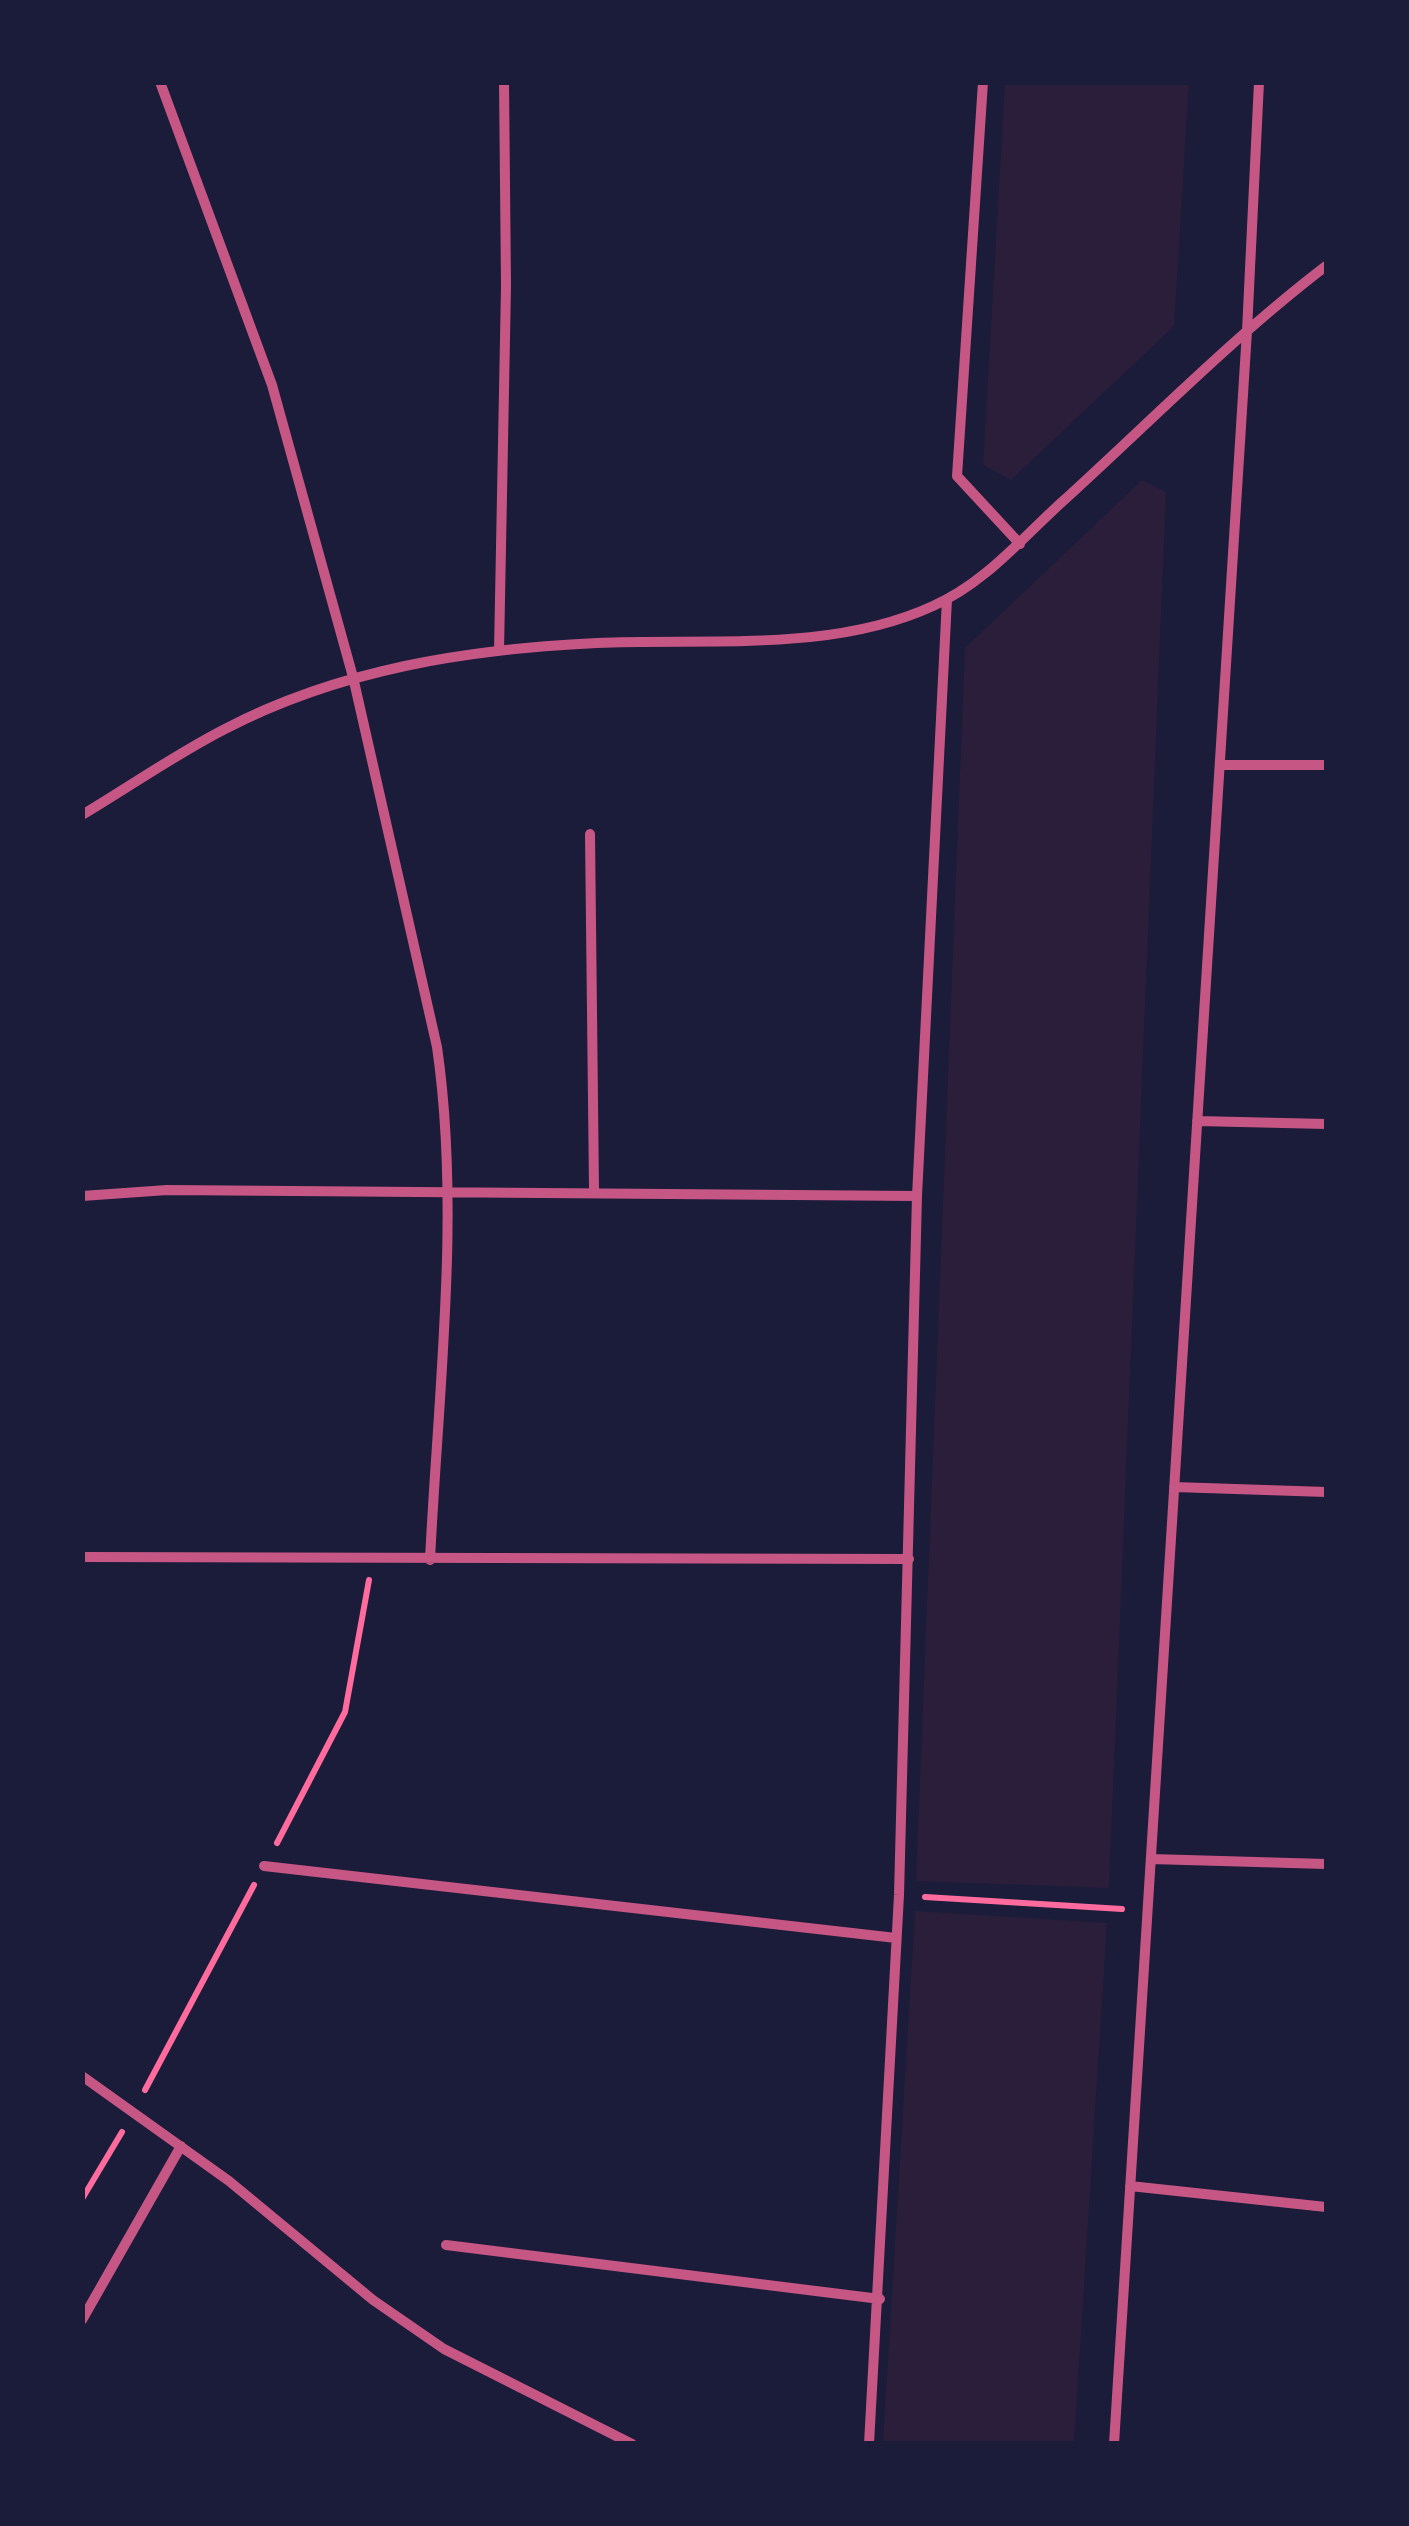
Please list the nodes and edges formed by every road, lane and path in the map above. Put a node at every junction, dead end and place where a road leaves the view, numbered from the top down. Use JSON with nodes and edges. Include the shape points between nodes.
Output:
{"nodes":[{"id":1,"x":160,"y":82,"type":"edge"},
{"id":2,"x":504,"y":82,"type":"edge"},
{"id":3,"x":983,"y":82,"type":"edge"},
{"id":4,"x":1258,"y":82,"type":"edge"},
{"id":5,"x":1326,"y":266,"type":"edge"},
{"id":6,"x":1247,"y":331,"type":"junction"},
{"id":7,"x":1020,"y":544,"type":"junction"},
{"id":8,"x":948,"y":599,"type":"junction"},
{"id":9,"x":499,"y":651,"type":"junction"},
{"id":10,"x":353,"y":677,"type":"junction"},
{"id":11,"x":1326,"y":764,"type":"edge"},
{"id":12,"x":1220,"y":765,"type":"junction"},
{"id":13,"x":82,"y":815,"type":"edge"},
{"id":14,"x":590,"y":834,"type":"dead end"},
{"id":15,"x":1197,"y":1121,"type":"junction"},
{"id":16,"x":1326,"y":1124,"type":"edge"},
{"id":17,"x":594,"y":1190,"type":"junction"},
{"id":18,"x":448,"y":1191,"type":"junction"},
{"id":19,"x":82,"y":1196,"type":"edge"},
{"id":20,"x":917,"y":1196,"type":"junction"},
{"id":21,"x":1174,"y":1487,"type":"junction"},
{"id":22,"x":1326,"y":1492,"type":"edge"},
{"id":23,"x":82,"y":1558,"type":"edge"},
{"id":24,"x":909,"y":1559,"type":"junction"},
{"id":25,"x":430,"y":1560,"type":"junction"},
{"id":26,"x":1151,"y":1859,"type":"junction"},
{"id":27,"x":1326,"y":1864,"type":"edge"},
{"id":28,"x":264,"y":1866,"type":"dead end"},
{"id":29,"x":899,"y":1895,"type":"junction"},
{"id":30,"x":1147,"y":1910,"type":"junction"},
{"id":31,"x":896,"y":1938,"type":"junction"},
{"id":32,"x":82,"y":2076,"type":"edge"},
{"id":33,"x":182,"y":2146,"type":"junction"},
{"id":34,"x":1130,"y":2186,"type":"junction"},
{"id":35,"x":1326,"y":2206,"type":"edge"},
{"id":36,"x":446,"y":2245,"type":"dead end"},
{"id":37,"x":880,"y":2299,"type":"junction"},
{"id":38,"x":82,"y":2320,"type":"edge"},
{"id":39,"x":632,"y":2444,"type":"edge"},
{"id":40,"x":869,"y":2444,"type":"edge"},
{"id":41,"x":1114,"y":2444,"type":"edge"}],
"edges":[{"from":1,"to":10,"type":"street","via":[[272,385]]},
{"from":2,"to":9,"type":"street"},
{"from":3,"to":7,"type":"street","via":[[957,476]]},
{"from":4,"to":6,"type":"street"},
{"from":5,"to":6,"type":"street"},
{"from":6,"to":7,"type":"street"},
{"from":6,"to":12,"type":"street"},
{"from":7,"to":8,"type":"street"},
{"from":8,"to":9,"type":"street","via":[[900,618],[824,633]]},
{"from":8,"to":20,"type":"street"},
{"from":9,"to":10,"type":"street"},
{"from":10,"to":13,"type":"street","via":[[224,729]]},
{"from":10,"to":18,"type":"street","via":[[437,1047]]},
{"from":11,"to":12,"type":"street"},
{"from":12,"to":15,"type":"street"},
{"from":14,"to":17,"type":"street"},
{"from":15,"to":16,"type":"street"},
{"from":15,"to":21,"type":"street"},
{"from":17,"to":18,"type":"street"},
{"from":17,"to":20,"type":"street"},
{"from":18,"to":19,"type":"street"},
{"from":18,"to":25,"type":"street"},
{"from":20,"to":24,"type":"street"},
{"from":21,"to":22,"type":"street"},
{"from":21,"to":26,"type":"street"},
{"from":23,"to":25,"type":"street"},
{"from":24,"to":25,"type":"street"},
{"from":24,"to":29,"type":"street"},
{"from":26,"to":27,"type":"street"},
{"from":26,"to":30,"type":"street"},
{"from":28,"to":31,"type":"street"},
{"from":29,"to":30,"type":"path"},
{"from":29,"to":31,"type":"street"},
{"from":30,"to":34,"type":"street"},
{"from":31,"to":37,"type":"street"},
{"from":32,"to":33,"type":"street"},
{"from":33,"to":38,"type":"street"},
{"from":33,"to":39,"type":"street","via":[[444,2350]]},
{"from":34,"to":35,"type":"street"},
{"from":34,"to":41,"type":"street"},
{"from":36,"to":37,"type":"street"},
{"from":37,"to":40,"type":"street"}]}
